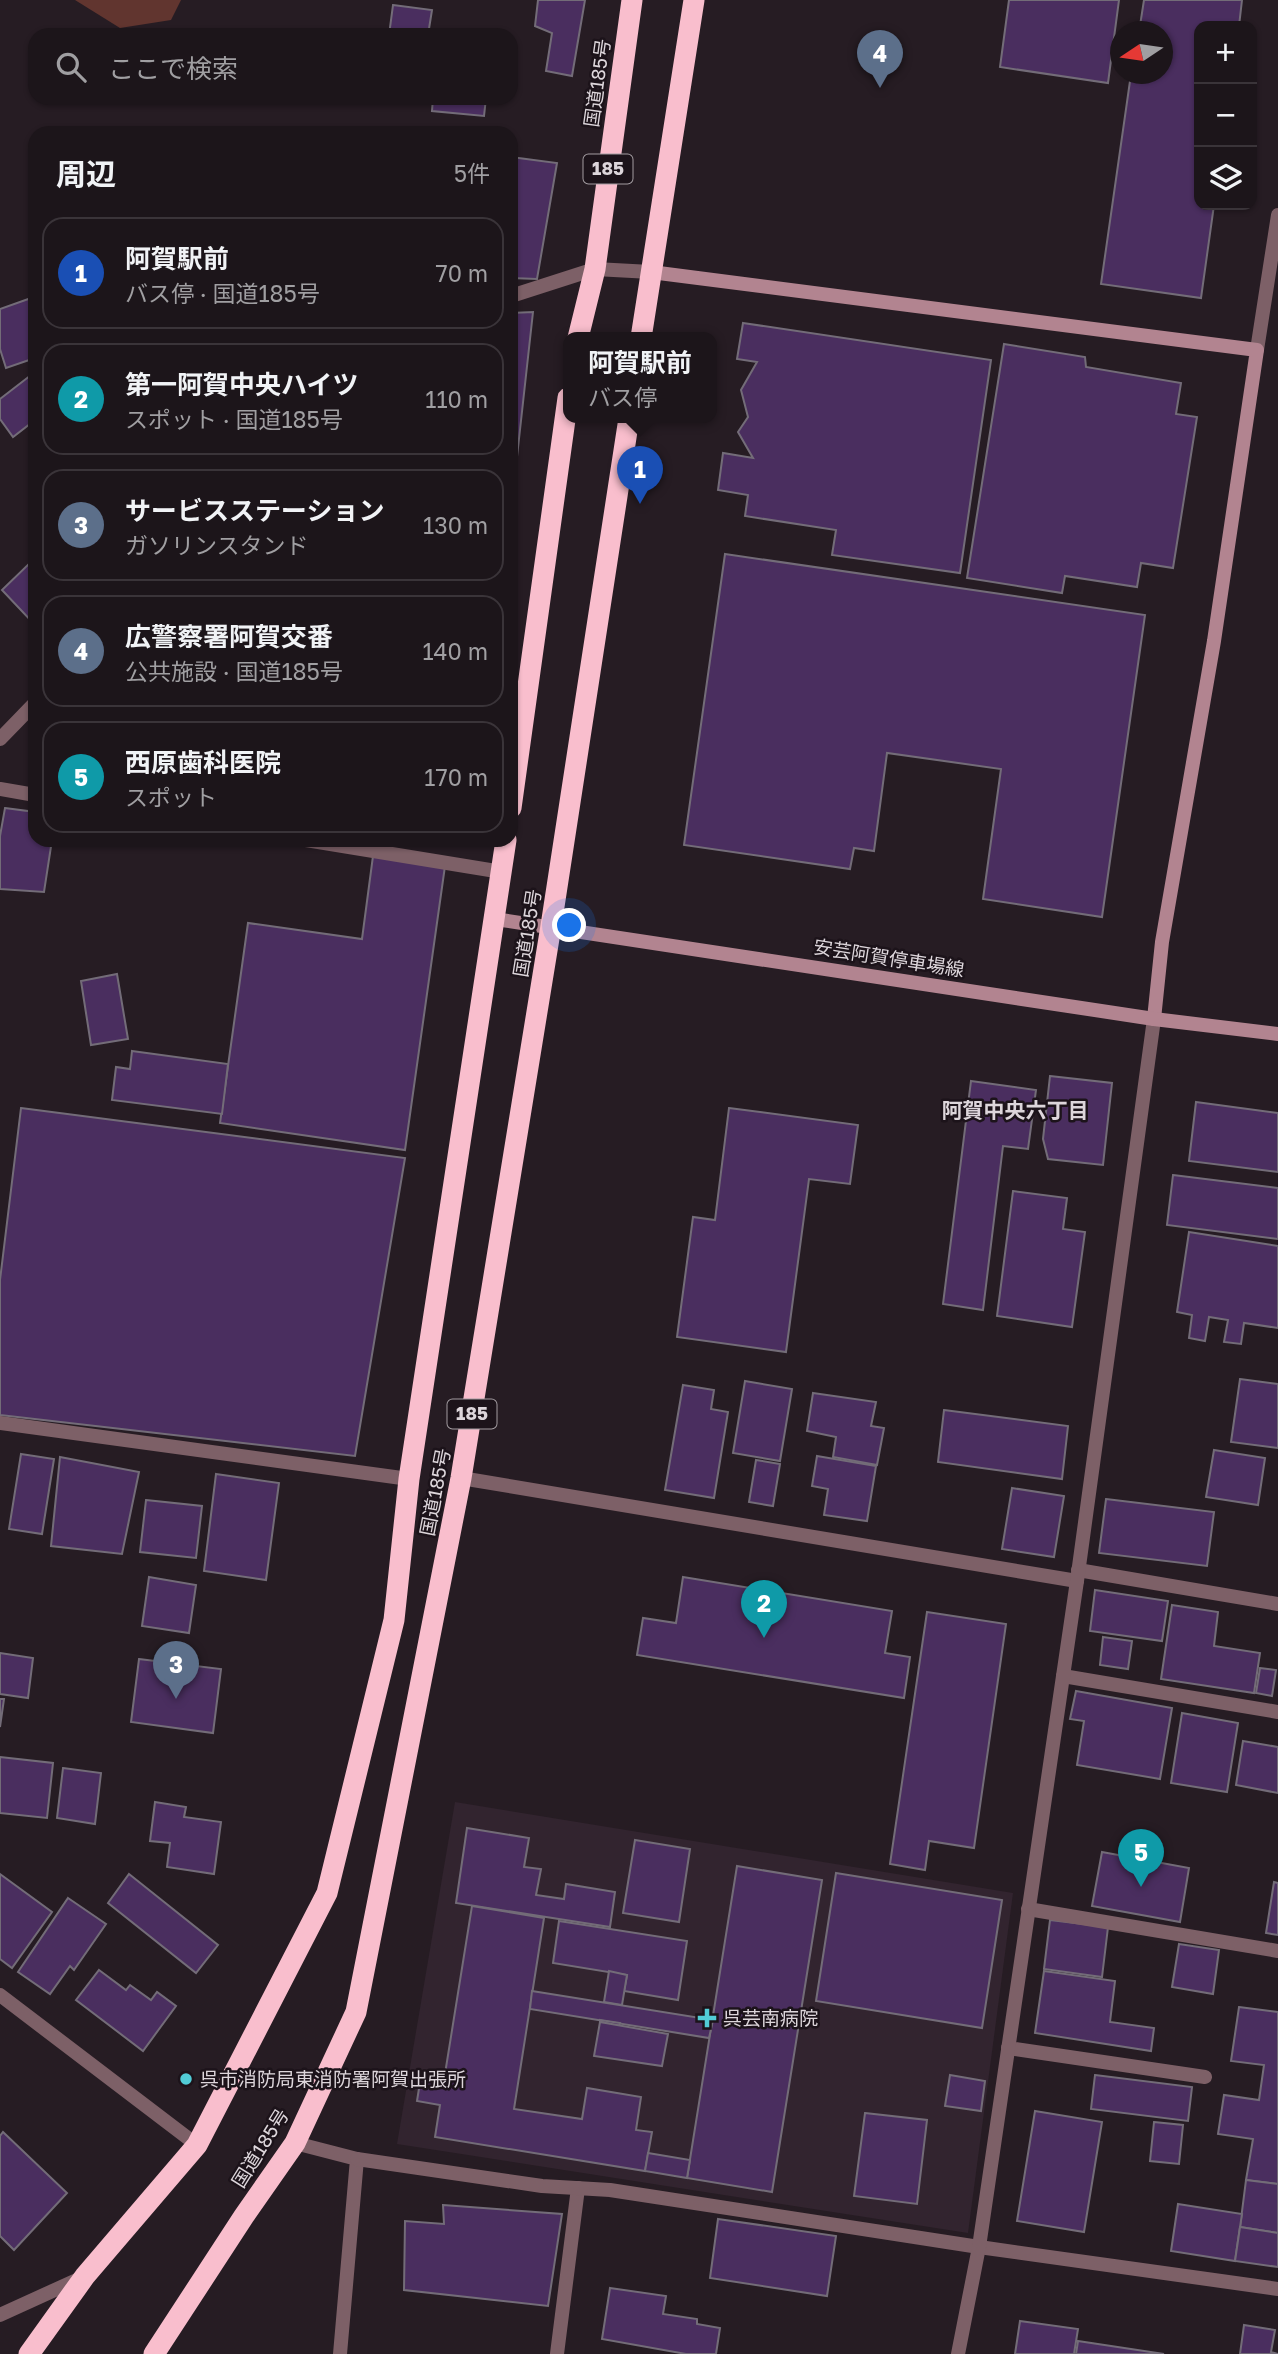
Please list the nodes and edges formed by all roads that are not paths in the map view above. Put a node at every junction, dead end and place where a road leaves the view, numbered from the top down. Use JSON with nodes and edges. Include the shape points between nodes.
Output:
{"nodes":[{"id":1,"x":632,"y":0,"type":"edge"},
{"id":2,"x":694,"y":0,"type":"edge"},
{"id":3,"x":1278,"y":215,"type":"edge"},
{"id":4,"x":595,"y":269,"type":"junction"},
{"id":5,"x":651,"y":272,"type":"junction"},
{"id":6,"x":518,"y":294,"type":"edge"},
{"id":7,"x":579,"y":332,"type":"edge"},
{"id":8,"x":642,"y":332,"type":"edge"},
{"id":9,"x":1256,"y":350,"type":"junction"},
{"id":10,"x":565,"y":423,"type":"edge"},
{"id":11,"x":628,"y":423,"type":"edge"},
{"id":12,"x":28,"y":710,"type":"edge"},
{"id":13,"x":0,"y":739,"type":"edge"},
{"id":14,"x":518,"y":758,"type":"edge"},
{"id":15,"x":0,"y":789,"type":"edge"},
{"id":16,"x":28,"y":794,"type":"edge"},
{"id":17,"x":349,"y":847,"type":"edge"},
{"id":18,"x":505,"y":847,"type":"edge"},
{"id":19,"x":502,"y":872,"type":"junction"},
{"id":20,"x":495,"y":919,"type":"junction"},
{"id":21,"x":551,"y":926,"type":"junction"},
{"id":22,"x":1154,"y":1019,"type":"junction"},
{"id":23,"x":1278,"y":1034,"type":"edge"},
{"id":24,"x":0,"y":1423,"type":"edge"},
{"id":25,"x":461,"y":1478,"type":"junction"},
{"id":26,"x":409,"y":1479,"type":"junction"},
{"id":27,"x":1078,"y":1575,"type":"junction"},
{"id":28,"x":1278,"y":1604,"type":"edge"},
{"id":29,"x":1063,"y":1676,"type":"junction"},
{"id":30,"x":1278,"y":1712,"type":"edge"},
{"id":31,"x":1028,"y":1909,"type":"junction"},
{"id":32,"x":1278,"y":1951,"type":"edge"},
{"id":33,"x":0,"y":1995,"type":"edge"},
{"id":34,"x":1008,"y":2048,"type":"junction"},
{"id":35,"x":1205,"y":2077,"type":"dead end"},
{"id":36,"x":295,"y":2143,"type":"junction"},
{"id":37,"x":197,"y":2145,"type":"junction"},
{"id":38,"x":358,"y":2159,"type":"junction"},
{"id":39,"x":578,"y":2188,"type":"junction"},
{"id":40,"x":979,"y":2247,"type":"junction"},
{"id":41,"x":85,"y":2276,"type":"junction"},
{"id":42,"x":1278,"y":2289,"type":"edge"},
{"id":43,"x":0,"y":2315,"type":"edge"},
{"id":44,"x":29,"y":2354,"type":"edge"},
{"id":45,"x":155,"y":2354,"type":"edge"},
{"id":46,"x":340,"y":2354,"type":"edge"},
{"id":47,"x":557,"y":2354,"type":"edge"},
{"id":48,"x":958,"y":2354,"type":"edge"}],
"edges":[{"from":1,"to":4,"type":"highway","name":"国道185号","number":"185"},
{"from":2,"to":5,"type":"highway"},
{"from":3,"to":9,"type":"street"},
{"from":4,"to":5,"type":"street"},
{"from":4,"to":6,"type":"street"},
{"from":4,"to":7,"type":"highway","name":"国道185号","number":"185"},
{"from":5,"to":8,"type":"highway"},
{"from":5,"to":9,"type":"street"},
{"from":9,"to":22,"type":"street","via":[[1214,641],[1162,942]]},
{"from":10,"to":14,"type":"highway"},
{"from":11,"to":21,"type":"highway","name":"国道185号","number":"185"},
{"from":12,"to":13,"type":"street"},
{"from":15,"to":16,"type":"street"},
{"from":17,"to":19,"type":"street"},
{"from":18,"to":19,"type":"highway","name":"国道185号","number":"185"},
{"from":19,"to":20,"type":"highway","name":"国道185号","number":"185"},
{"from":20,"to":21,"type":"street","name":"安芸阿賀停車場線"},
{"from":20,"to":26,"type":"highway","name":"国道185号","number":"185"},
{"from":21,"to":22,"type":"street","name":"安芸阿賀停車場線"},
{"from":21,"to":25,"type":"highway","name":"国道185号","number":"185"},
{"from":22,"to":23,"type":"street","name":"安芸阿賀停車場線"},
{"from":22,"to":27,"type":"street"},
{"from":24,"to":26,"type":"street"},
{"from":25,"to":27,"type":"street"},
{"from":25,"to":36,"type":"highway","name":"国道185号","number":"185","via":[[356,2012]]},
{"from":26,"to":37,"type":"highway","name":"国道185号","number":"185","via":[[394,1620],[327,1893]]},
{"from":27,"to":28,"type":"street"},
{"from":27,"to":29,"type":"street"},
{"from":29,"to":30,"type":"street"},
{"from":29,"to":31,"type":"street"},
{"from":31,"to":32,"type":"street"},
{"from":31,"to":34,"type":"street"},
{"from":33,"to":37,"type":"street"},
{"from":34,"to":35,"type":"street"},
{"from":34,"to":40,"type":"street"},
{"from":36,"to":38,"type":"street"},
{"from":36,"to":45,"type":"highway","name":"国道185号","number":"185"},
{"from":37,"to":41,"type":"highway","name":"国道185号","number":"185"},
{"from":38,"to":39,"type":"street"},
{"from":38,"to":46,"type":"street"},
{"from":39,"to":40,"type":"street"},
{"from":39,"to":47,"type":"street"},
{"from":40,"to":42,"type":"street"},
{"from":40,"to":48,"type":"street"},
{"from":41,"to":43,"type":"street"},
{"from":41,"to":44,"type":"highway","name":"国道185号","number":"185"}]}
